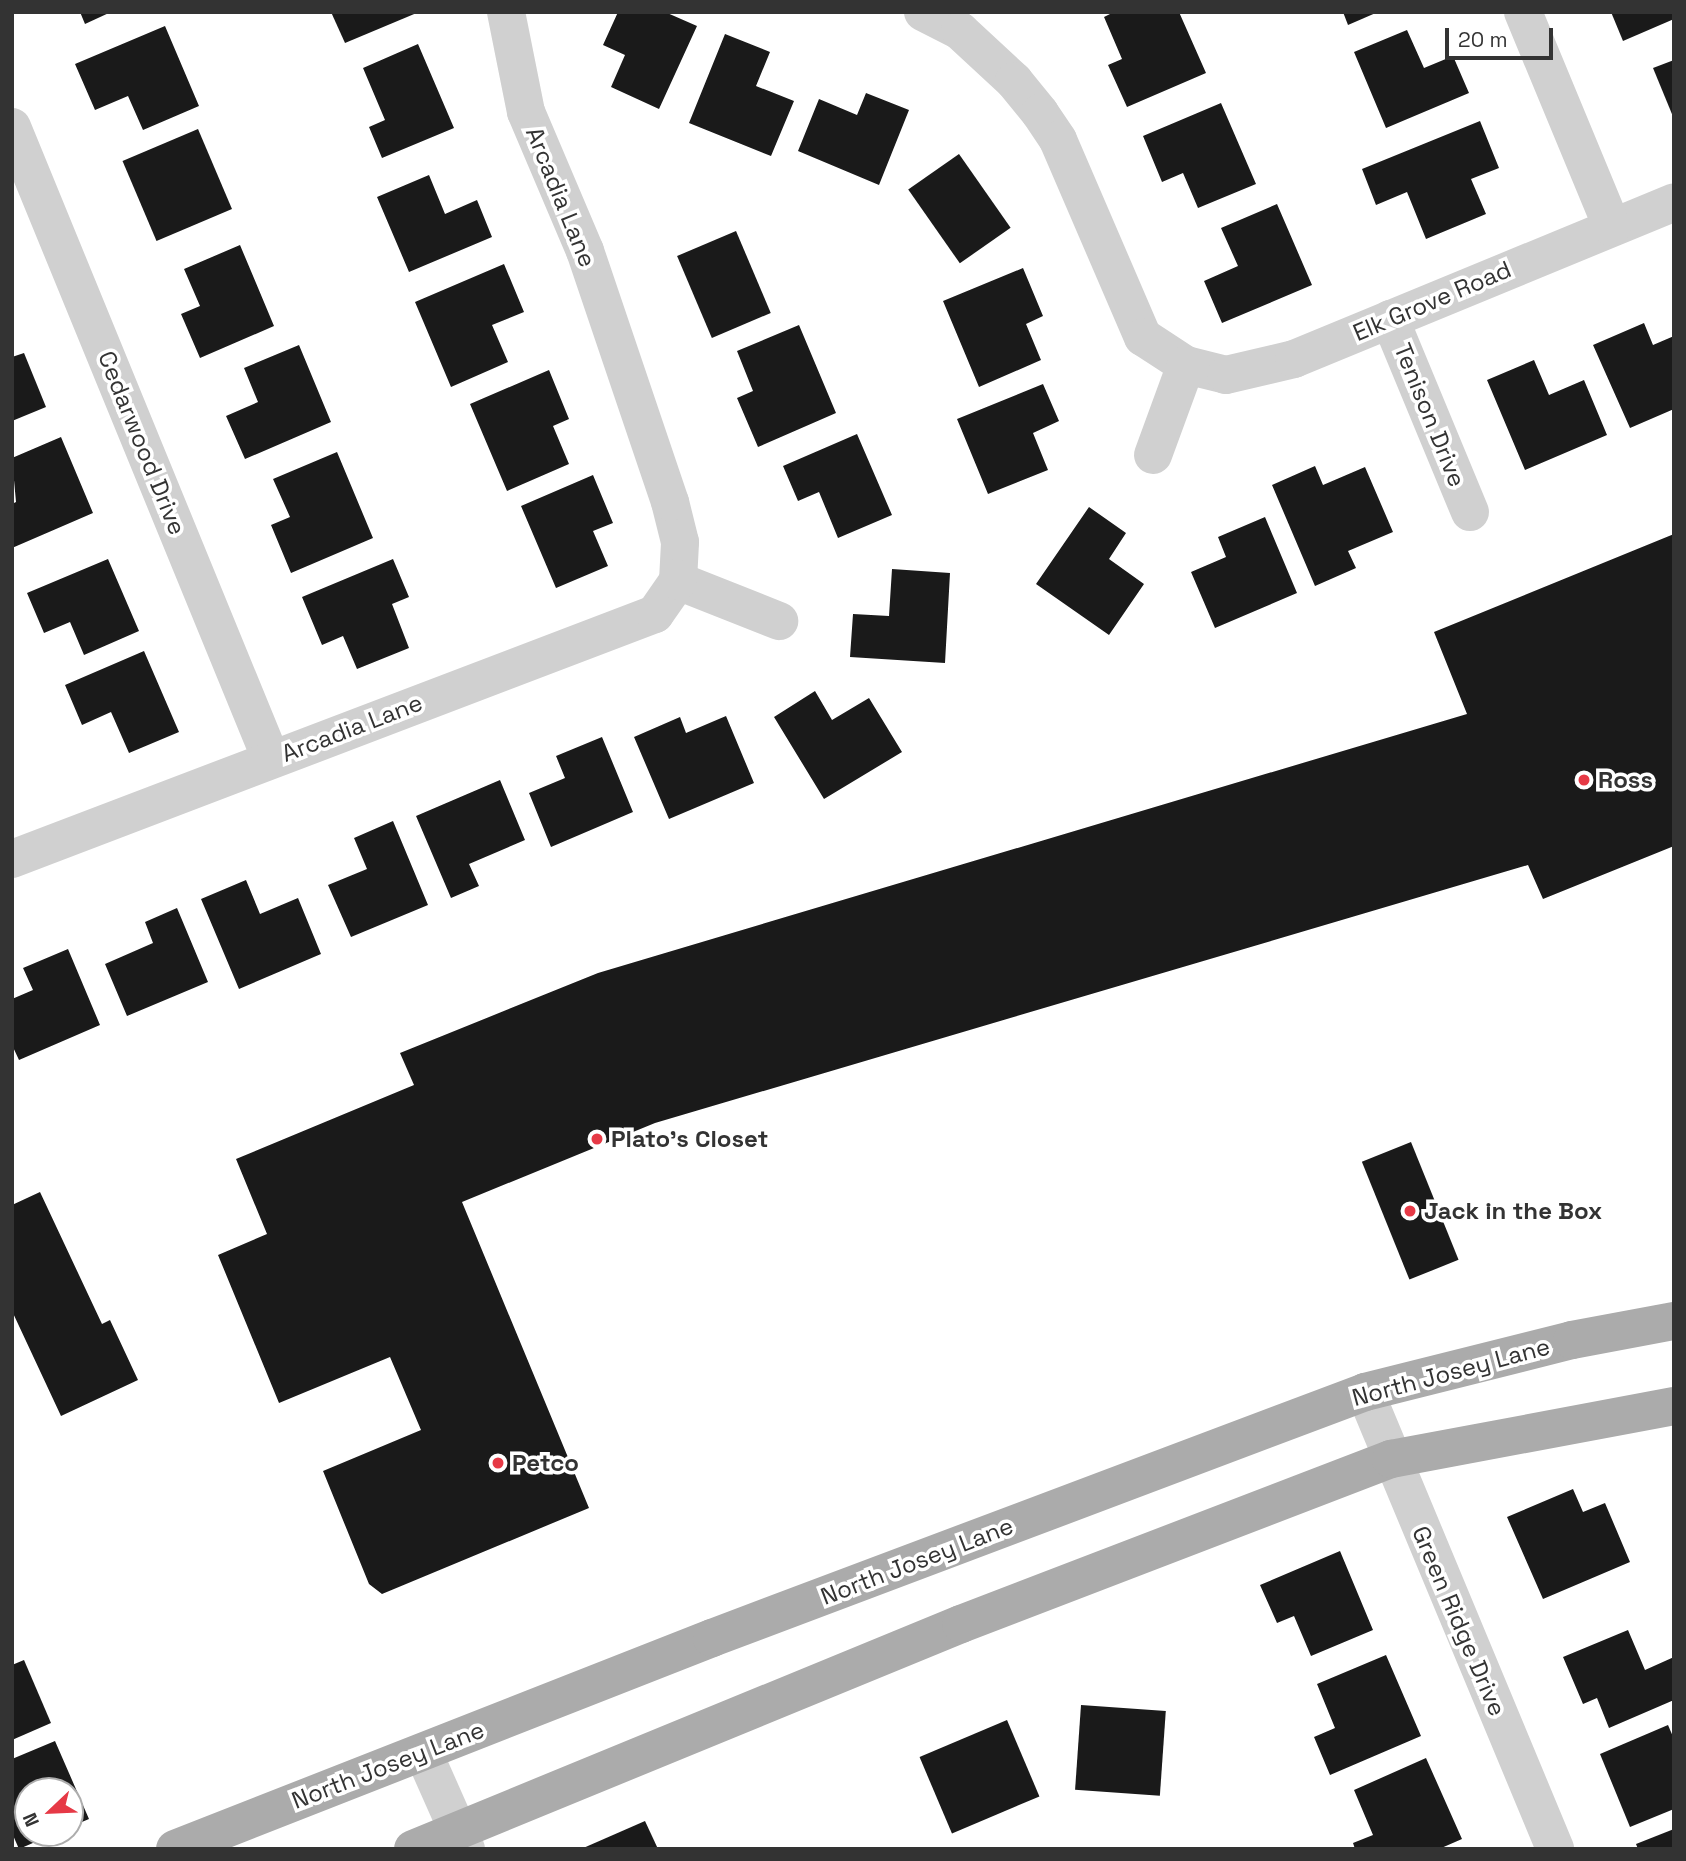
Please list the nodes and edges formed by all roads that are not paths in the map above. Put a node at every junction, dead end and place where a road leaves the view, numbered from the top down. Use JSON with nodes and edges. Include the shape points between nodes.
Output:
{"nodes":[{"id":1,"x":506,"y":12,"type":"edge"},
{"id":2,"x":923,"y":12,"type":"edge"},
{"id":3,"x":1523,"y":12,"type":"edge"},
{"id":4,"x":12,"y":127,"type":"edge"},
{"id":5,"x":1674,"y":202,"type":"edge"},
{"id":6,"x":1612,"y":227,"type":"junction"},
{"id":7,"x":1390,"y":318,"type":"junction"},
{"id":8,"x":1186,"y":365,"type":"junction"},
{"id":9,"x":1153,"y":456,"type":"dead end"},
{"id":10,"x":1470,"y":512,"type":"dead end"},
{"id":11,"x":678,"y":581,"type":"junction"},
{"id":12,"x":779,"y":621,"type":"dead end"},
{"id":13,"x":271,"y":759,"type":"junction"},
{"id":14,"x":12,"y":859,"type":"edge"},
{"id":15,"x":1674,"y":1321,"type":"edge"},
{"id":16,"x":1365,"y":1392,"type":"junction"},
{"id":17,"x":1674,"y":1406,"type":"edge"},
{"id":18,"x":1391,"y":1459,"type":"junction"},
{"id":19,"x":423,"y":1752,"type":"junction"},
{"id":20,"x":462,"y":1840,"type":"edge"},
{"id":21,"x":175,"y":1849,"type":"edge"},
{"id":22,"x":413,"y":1849,"type":"edge"},
{"id":23,"x":1555,"y":1849,"type":"edge"}],
"edges":[{"from":1,"to":11,"type":"street","name":"Arcadia Lane","via":[[508,42],[526,112],[584,251],[670,502],[680,542]]},
{"from":2,"to":8,"type":"street","name":"Elk Grove Road","via":[[960,31],[1014,81],[1040,113],[1058,139],[1143,337]]},
{"from":3,"to":6,"type":"street"},
{"from":4,"to":13,"type":"street","name":"Cedarwood Drive"},
{"from":5,"to":6,"type":"street","name":"Elk Grove Road"},
{"from":6,"to":7,"type":"street","name":"Elk Grove Road"},
{"from":7,"to":8,"type":"street","name":"Elk Grove Road","via":[[1294,359],[1255,370],[1226,375]]},
{"from":7,"to":10,"type":"street","name":"Tenison Drive"},
{"from":8,"to":9,"type":"street"},
{"from":11,"to":12,"type":"street"},
{"from":11,"to":13,"type":"street","name":"Arcadia Lane","via":[[655,614]]},
{"from":13,"to":14,"type":"street","name":"Arcadia Lane"},
{"from":15,"to":16,"type":"main road","name":"North Josey Lane","via":[[1572,1340]]},
{"from":16,"to":18,"type":"street","name":"Green Ridge Drive"},
{"from":16,"to":19,"type":"main road","name":"North Josey Lane"},
{"from":17,"to":18,"type":"main road"},
{"from":18,"to":20,"type":"main road","via":[[961,1624]]},
{"from":18,"to":23,"type":"street","name":"Green Ridge Drive"},
{"from":19,"to":20,"type":"street"},
{"from":19,"to":21,"type":"main road","name":"North Josey Lane"},
{"from":20,"to":22,"type":"main road"}]}
